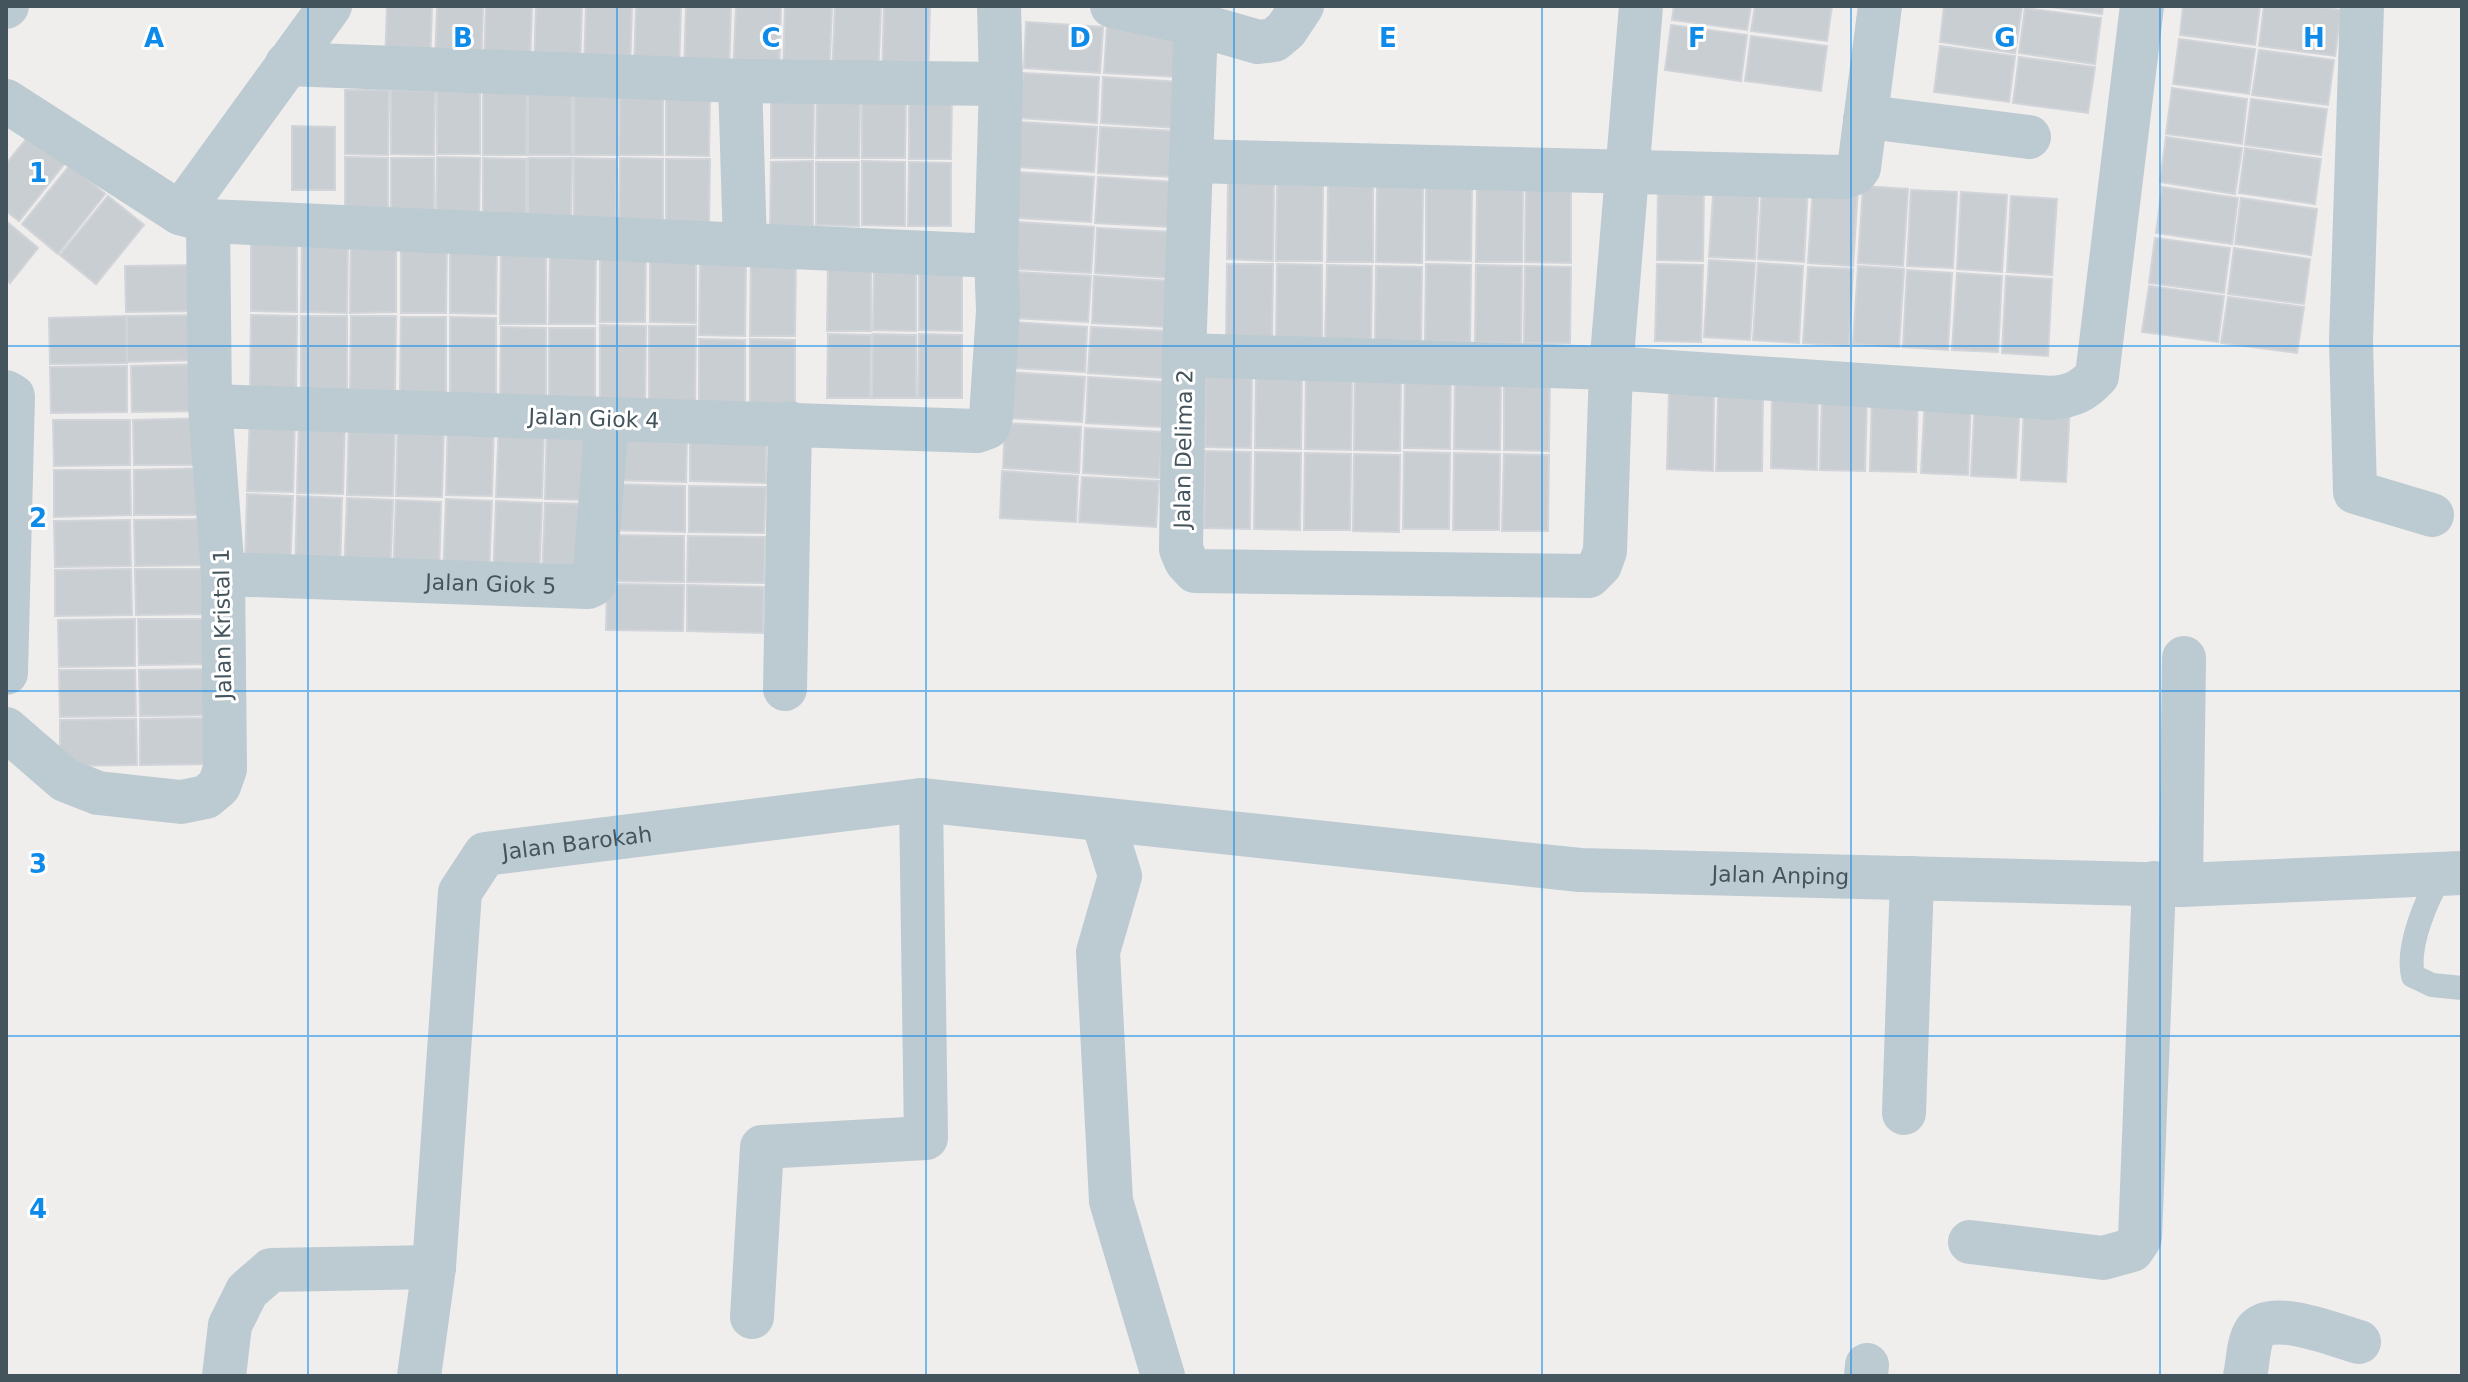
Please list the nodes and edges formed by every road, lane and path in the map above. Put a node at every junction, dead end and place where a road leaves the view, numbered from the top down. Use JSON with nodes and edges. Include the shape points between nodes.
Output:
{"nodes":[{"id":1,"x":330,"y":6,"type":"edge"},
{"id":2,"x":999,"y":6,"type":"edge"},
{"id":3,"x":1112,"y":6,"type":"edge"},
{"id":4,"x":1302,"y":6,"type":"edge"},
{"id":5,"x":1641,"y":6,"type":"edge"},
{"id":6,"x":1880,"y":6,"type":"edge"},
{"id":7,"x":2142,"y":6,"type":"edge"},
{"id":8,"x":2362,"y":6,"type":"edge"},
{"id":9,"x":1196,"y":24,"type":"junction"},
{"id":10,"x":287,"y":64,"type":"junction"},
{"id":11,"x":740,"y":81,"type":"junction"},
{"id":12,"x":1001,"y":84,"type":"junction"},
{"id":13,"x":6,"y":101,"type":"edge"},
{"id":14,"x":1865,"y":120,"type":"junction"},
{"id":15,"x":2029,"y":137,"type":"dead end"},
{"id":16,"x":1191,"y":161,"type":"junction"},
{"id":17,"x":1627,"y":172,"type":"junction"},
{"id":18,"x":194,"y":217,"type":"junction"},
{"id":19,"x":745,"y":245,"type":"junction"},
{"id":20,"x":996,"y":256,"type":"junction"},
{"id":21,"x":1184,"y":355,"type":"junction"},
{"id":22,"x":1611,"y":368,"type":"junction"},
{"id":23,"x":6,"y":392,"type":"edge"},
{"id":24,"x":210,"y":406,"type":"junction"},
{"id":25,"x":607,"y":419,"type":"junction"},
{"id":26,"x":790,"y":423,"type":"junction"},
{"id":27,"x":2432,"y":515,"type":"dead end"},
{"id":28,"x":223,"y":574,"type":"junction"},
{"id":29,"x":2184,"y":658,"type":"dead end"},
{"id":30,"x":6,"y":673,"type":"edge"},
{"id":31,"x":785,"y":689,"type":"dead end"},
{"id":32,"x":6,"y":729,"type":"edge"},
{"id":33,"x":921,"y":800,"type":"junction"},
{"id":34,"x":1103,"y":821,"type":"junction"},
{"id":35,"x":2452,"y":873,"type":"edge"},
{"id":36,"x":1912,"y":878,"type":"junction"},
{"id":37,"x":2168,"y":884,"type":"junction"},
{"id":38,"x":2462,"y":988,"type":"edge"},
{"id":39,"x":1904,"y":1113,"type":"dead end"},
{"id":40,"x":1970,"y":1242,"type":"dead end"},
{"id":41,"x":434,"y":1267,"type":"junction"},
{"id":42,"x":752,"y":1317,"type":"dead end"},
{"id":43,"x":2359,"y":1342,"type":"dead end"},
{"id":44,"x":224,"y":1376,"type":"edge"},
{"id":45,"x":419,"y":1376,"type":"edge"},
{"id":46,"x":1163,"y":1376,"type":"edge"},
{"id":47,"x":2245,"y":1376,"type":"edge"}],
"edges":[{"from":1,"to":10,"type":"street"},
{"from":2,"to":12,"type":"street"},
{"from":3,"to":9,"type":"street"},
{"from":4,"to":9,"type":"street","via":[[1274,40],[1258,42]]},
{"from":5,"to":17,"type":"street"},
{"from":6,"to":14,"type":"street"},
{"from":7,"to":22,"type":"street","via":[[2097,376],[2084,390],[2052,398]]},
{"from":8,"to":27,"type":"street","via":[[2351,341],[2355,492]]},
{"from":9,"to":16,"type":"street","name":"Jalan Delima 2"},
{"from":10,"to":11,"type":"street"},
{"from":10,"to":18,"type":"street"},
{"from":11,"to":12,"type":"street"},
{"from":11,"to":19,"type":"street"},
{"from":12,"to":20,"type":"street"},
{"from":13,"to":18,"type":"street"},
{"from":14,"to":15,"type":"street"},
{"from":14,"to":17,"type":"street","via":[[1859,168],[1844,177]]},
{"from":16,"to":17,"type":"street"},
{"from":16,"to":21,"type":"street","name":"Jalan Delima 2"},
{"from":17,"to":22,"type":"street"},
{"from":18,"to":19,"type":"street"},
{"from":18,"to":24,"type":"street","name":"Jalan Kristal 1"},
{"from":19,"to":20,"type":"street"},
{"from":20,"to":26,"type":"street","name":"Jalan Giok 4","via":[[998,311],[988,427],[977,431]]},
{"from":21,"to":22,"type":"street"},
{"from":21,"to":22,"type":"street","name":"Jalan Delima 2","via":[[1181,549],[1195,571],[1589,576],[1605,551]]},
{"from":23,"to":30,"type":"street","via":[[13,396]]},
{"from":24,"to":25,"type":"street","name":"Jalan Giok 4"},
{"from":24,"to":28,"type":"street","name":"Jalan Kristal 1"},
{"from":25,"to":26,"type":"street","name":"Jalan Giok 4"},
{"from":25,"to":28,"type":"street","name":"Jalan Giok 5","via":[[594,584],[588,587]]},
{"from":26,"to":31,"type":"street"},
{"from":28,"to":32,"type":"street","name":"Jalan Kristal 1","via":[[225,769],[219,786],[206,797],[181,802],[98,793],[65,780]]},
{"from":29,"to":37,"type":"street"},
{"from":33,"to":34,"type":"street","name":"Jalan Barokah"},
{"from":33,"to":41,"type":"street","name":"Jalan Barokah","via":[[485,854],[460,892]]},
{"from":33,"to":42,"type":"street","via":[[926,1138],[762,1147]]},
{"from":34,"to":36,"type":"street","name":"Jalan Anping","via":[[1580,870]]},
{"from":34,"to":46,"type":"street","via":[[1120,876],[1098,952],[1111,1201]]},
{"from":35,"to":37,"type":"street","name":"Jalan Anping"},
{"from":35,"to":38,"type":"lane","via":[[2427,898],[2410,963],[2413,976],[2432,985]]},
{"from":36,"to":37,"type":"street","name":"Jalan Anping"},
{"from":36,"to":39,"type":"street"},
{"from":37,"to":40,"type":"street","via":[[2140,1238],[2132,1250],[2103,1258]]},
{"from":41,"to":44,"type":"street","via":[[271,1270],[247,1291],[230,1325]]},
{"from":41,"to":45,"type":"street","name":"Jalan Barokah"},
{"from":43,"to":47,"type":"street","via":[[2285,1321],[2266,1323],[2255,1332]]}]}
